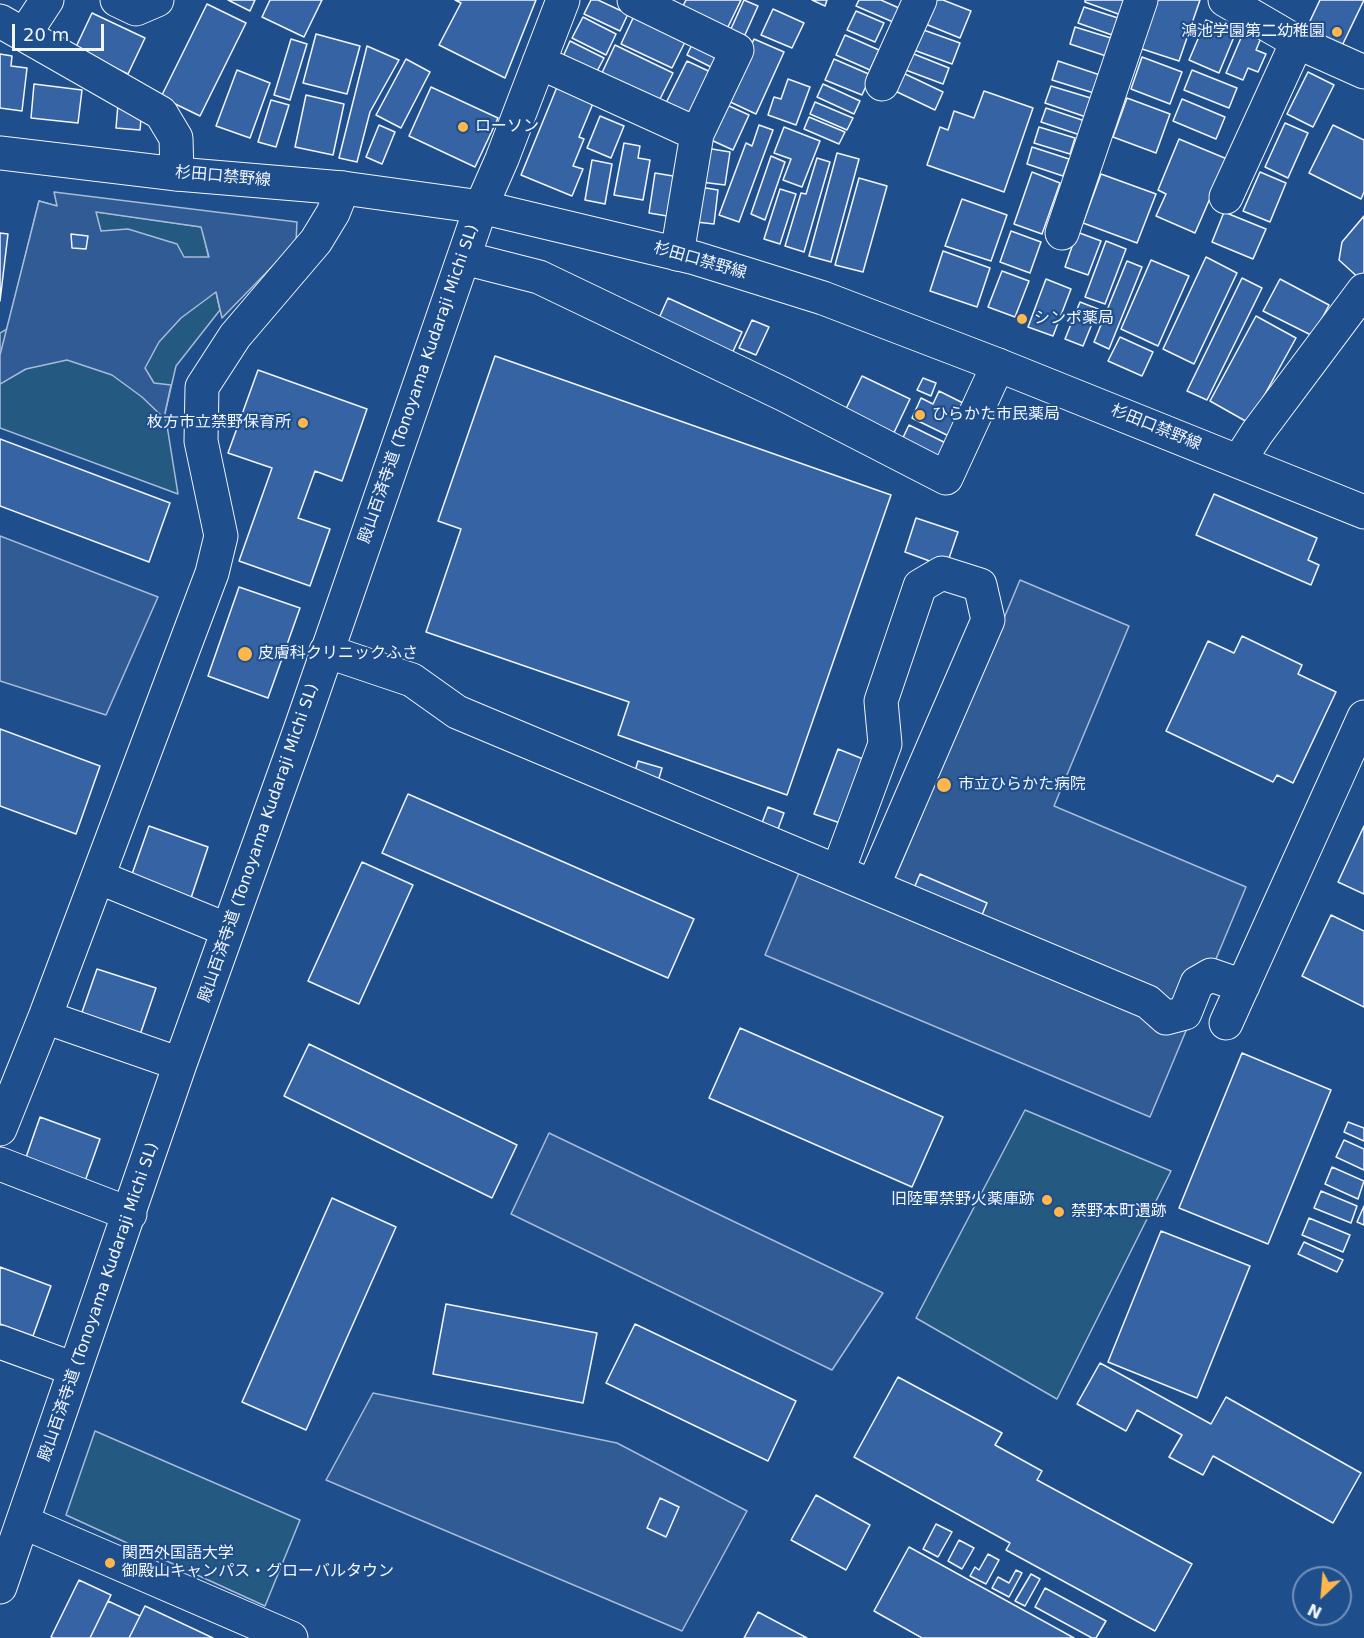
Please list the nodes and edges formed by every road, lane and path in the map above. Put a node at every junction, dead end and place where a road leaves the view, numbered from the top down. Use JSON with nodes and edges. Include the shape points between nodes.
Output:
{"nodes":[{"id":1,"x":47,"y":0,"type":"edge"},
{"id":2,"x":117,"y":0,"type":"edge"},
{"id":3,"x":158,"y":0,"type":"edge"},
{"id":4,"x":562,"y":0,"type":"edge"},
{"id":5,"x":634,"y":0,"type":"edge"},
{"id":6,"x":920,"y":0,"type":"edge"},
{"id":7,"x":1142,"y":0,"type":"edge"},
{"id":8,"x":1225,"y":0,"type":"edge"},
{"id":9,"x":12,"y":28,"type":"edge"},
{"id":10,"x":1297,"y":42,"type":"junction"},
{"id":11,"x":539,"y":62,"type":"junction"},
{"id":12,"x":1364,"y":72,"type":"edge"},
{"id":13,"x":882,"y":84,"type":"dead end"},
{"id":14,"x":697,"y":134,"type":"junction"},
{"id":15,"x":0,"y":153,"type":"edge"},
{"id":16,"x":177,"y":174,"type":"junction"},
{"id":17,"x":343,"y":188,"type":"junction"},
{"id":18,"x":1226,"y":197,"type":"dead end"},
{"id":19,"x":481,"y":207,"type":"junction"},
{"id":20,"x":1062,"y":233,"type":"dead end"},
{"id":21,"x":677,"y":254,"type":"junction"},
{"id":22,"x":464,"y":258,"type":"junction"},
{"id":23,"x":1364,"y":290,"type":"edge"},
{"id":24,"x":998,"y":365,"type":"junction"},
{"id":25,"x":1239,"y":461,"type":"junction"},
{"id":26,"x":1364,"y":512,"type":"edge"},
{"id":27,"x":326,"y":651,"type":"junction"},
{"id":28,"x":1364,"y":717,"type":"edge"},
{"id":29,"x":883,"y":729,"type":"junction"},
{"id":30,"x":933,"y":748,"type":"junction"},
{"id":31,"x":838,"y":871,"type":"junction"},
{"id":32,"x":98,"y":877,"type":"junction"},
{"id":33,"x":873,"y":886,"type":"junction"},
{"id":34,"x":228,"y":930,"type":"junction"},
{"id":35,"x":1243,"y":986,"type":"junction"},
{"id":36,"x":45,"y":1017,"type":"junction"},
{"id":37,"x":1226,"y":1023,"type":"dead end"},
{"id":38,"x":180,"y":1064,"type":"junction"},
{"id":39,"x":0,"y":1129,"type":"edge"},
{"id":40,"x":0,"y":1164,"type":"edge"},
{"id":41,"x":130,"y":1214,"type":"junction"},
{"id":42,"x":0,"y":1342,"type":"edge"},
{"id":43,"x":74,"y":1369,"type":"junction"},
{"id":44,"x":23,"y":1522,"type":"junction"},
{"id":45,"x":0,"y":1587,"type":"edge"},
{"id":46,"x":291,"y":1638,"type":"edge"}],
"edges":[{"from":1,"to":9,"type":"street"},
{"from":2,"to":3,"type":"street","via":[[136,9]]},
{"from":4,"to":11,"type":"street","name":"殿山百済寺道 (Tonoyama Kudaraji Michi SL)"},
{"from":5,"to":14,"type":"street","via":[[737,50]]},
{"from":6,"to":13,"type":"street"},
{"from":7,"to":20,"type":"street"},
{"from":8,"to":10,"type":"street"},
{"from":9,"to":16,"type":"street","via":[[161,113],[176,138]]},
{"from":10,"to":12,"type":"street"},
{"from":10,"to":18,"type":"street"},
{"from":11,"to":14,"type":"street"},
{"from":11,"to":19,"type":"street","name":"殿山百済寺道 (Tonoyama Kudaraji Michi SL)"},
{"from":14,"to":21,"type":"street"},
{"from":15,"to":16,"type":"street","name":"杉田口禁野線"},
{"from":16,"to":17,"type":"street","name":"杉田口禁野線"},
{"from":17,"to":19,"type":"street","name":"杉田口禁野線"},
{"from":17,"to":32,"type":"street","via":[[316,241],[235,336],[202,387],[201,441],[221,536],[212,573]]},
{"from":19,"to":21,"type":"street","name":"杉田口禁野線"},
{"from":19,"to":22,"type":"street","name":"殿山百済寺道 (Tonoyama Kudaraji Michi SL)"},
{"from":21,"to":24,"type":"street","name":"杉田口禁野線","via":[[823,298]]},
{"from":22,"to":24,"type":"street","via":[[539,277],[783,394],[946,478]]},
{"from":22,"to":27,"type":"street","name":"殿山百済寺道 (Tonoyama Kudaraji Michi SL)"},
{"from":23,"to":25,"type":"street"},
{"from":24,"to":25,"type":"street","name":"杉田口禁野線"},
{"from":25,"to":26,"type":"street","name":"杉田口禁野線"},
{"from":27,"to":31,"type":"street","via":[[412,680],[457,712]]},
{"from":27,"to":34,"type":"street","name":"殿山百済寺道 (Tonoyama Kudaraji Michi SL)"},
{"from":28,"to":35,"type":"street"},
{"from":29,"to":30,"type":"street"},
{"from":29,"to":30,"type":"street","via":[[881,701],[920,586],[942,573],[980,585],[988,620]]},
{"from":29,"to":31,"type":"street","via":[[885,744]]},
{"from":30,"to":33,"type":"street"},
{"from":31,"to":33,"type":"street"},
{"from":32,"to":34,"type":"street"},
{"from":32,"to":36,"type":"street"},
{"from":33,"to":35,"type":"street","via":[[1148,1002],[1166,1018],[1185,1013],[1197,983],[1211,975]]},
{"from":34,"to":38,"type":"street","name":"殿山百済寺道 (Tonoyama Kudaraji Michi SL)"},
{"from":35,"to":37,"type":"street"},
{"from":36,"to":38,"type":"street"},
{"from":36,"to":39,"type":"street"},
{"from":38,"to":41,"type":"street","name":"殿山百済寺道 (Tonoyama Kudaraji Michi SL)"},
{"from":40,"to":41,"type":"street"},
{"from":41,"to":43,"type":"street","name":"殿山百済寺道 (Tonoyama Kudaraji Michi SL)"},
{"from":42,"to":43,"type":"street"},
{"from":43,"to":44,"type":"street","name":"殿山百済寺道 (Tonoyama Kudaraji Michi SL)"},
{"from":44,"to":45,"type":"street","name":"殿山百済寺道 (Tonoyama Kudaraji Michi SL)"},
{"from":44,"to":46,"type":"street"}]}
